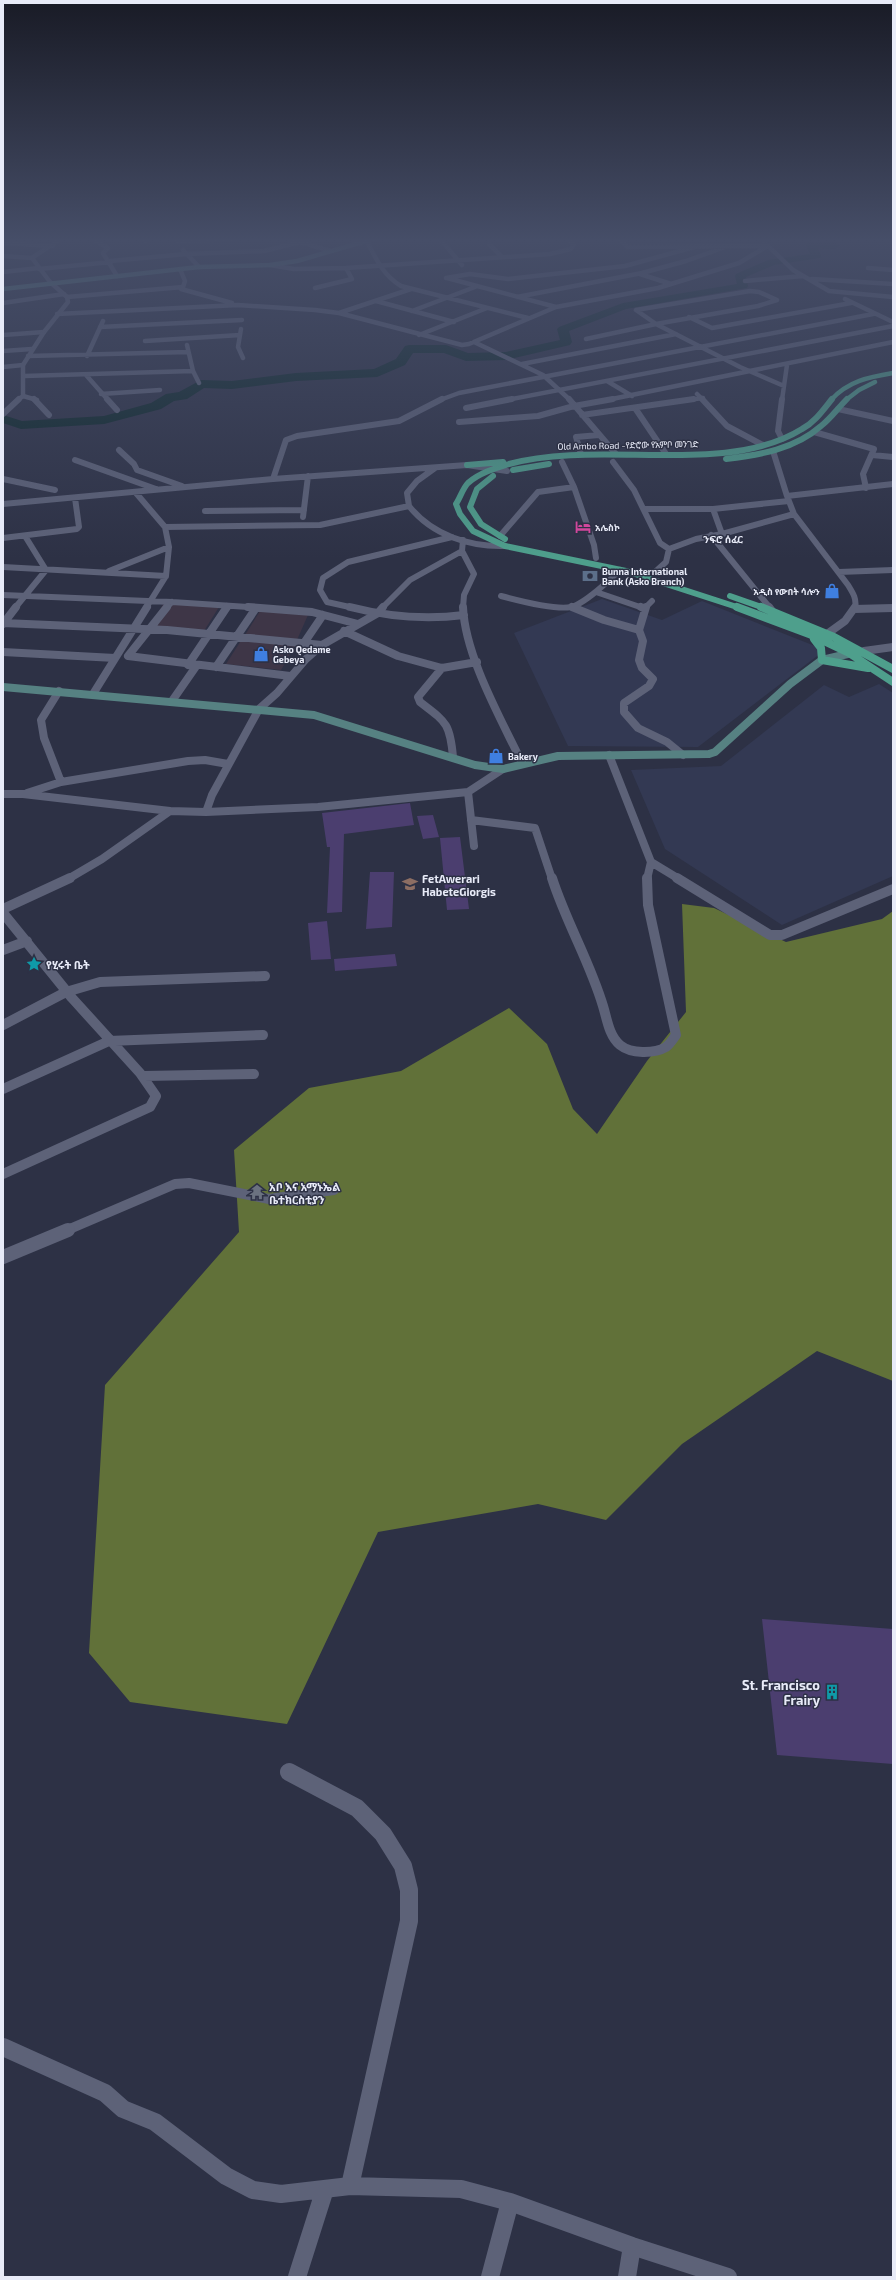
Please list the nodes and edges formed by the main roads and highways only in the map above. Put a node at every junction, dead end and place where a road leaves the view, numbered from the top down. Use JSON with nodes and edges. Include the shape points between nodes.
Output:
{"nodes":[{"id":1,"x":893,"y":373,"type":"edge"},
{"id":2,"x":893,"y":378,"type":"edge"},
{"id":3,"x":516,"y":461,"type":"junction"},
{"id":4,"x":495,"y":472,"type":"junction"},
{"id":5,"x":470,"y":481,"type":"junction"},
{"id":6,"x":662,"y":575,"type":"dead end"},
{"id":7,"x":717,"y":592,"type":"dead end"},
{"id":8,"x":809,"y":634,"type":"junction"},
{"id":9,"x":864,"y":651,"type":"junction"},
{"id":10,"x":849,"y":653,"type":"junction"},
{"id":11,"x":822,"y":660,"type":"junction"},
{"id":12,"x":874,"y":669,"type":"junction"},
{"id":13,"x":893,"y":669,"type":"edge"},
{"id":14,"x":893,"y":682,"type":"edge"},
{"id":15,"x":3,"y":688,"type":"edge"}],
"edges":[{"from":1,"to":3,"type":"main road","name":"Old Ambo Road -የድሮው የአምቦ መንገድ","via":[[872,376],[847,386],[808,425],[782,439],[763,445],[712,453],[580,454]]},
{"from":2,"to":4,"type":"main road","name":"Old Ambo Road -የድሮው የአምቦ መንገድ","via":[[871,383],[857,390],[814,432],[773,451],[718,460],[562,462]]},
{"from":3,"to":4,"type":"main road","name":"Old Ambo Road -የድሮው የአምቦ መንገድ"},
{"from":3,"to":5,"type":"main road","via":[[463,466]]},
{"from":4,"to":5,"type":"main road","name":"Old Ambo Road -የድሮው የአምቦ መንገድ","via":[[485,472]]},
{"from":4,"to":6,"type":"main road","name":"Old Ambo Road -የድሮው የአምቦ መንገድ","via":[[479,486],[472,496],[470,507],[478,521],[500,536],[523,546],[596,558]]},
{"from":5,"to":8,"type":"main road","name":"Old Ambo Road -የድሮው የአምቦ መንገድ","via":[[457,500],[460,514],[474,531],[505,546],[620,570],[714,599]]},
{"from":7,"to":9,"type":"main road","via":[[772,611]]},
{"from":8,"to":10,"type":"main road","name":"Old Ambo Road -የድሮው የአምቦ መንገድ"},
{"from":8,"to":11,"type":"main road","via":[[822,647]]},
{"from":9,"to":10,"type":"main road"},
{"from":9,"to":13,"type":"main road"},
{"from":10,"to":11,"type":"main road"},
{"from":10,"to":12,"type":"main road","name":"Old Ambo Road -የድሮው የአምቦ መንገድ"},
{"from":11,"to":12,"type":"main road"},
{"from":11,"to":15,"type":"main road","via":[[790,684],[714,752],[558,756],[503,769],[475,765],[330,719],[259,709]]},
{"from":12,"to":14,"type":"main road","name":"Old Ambo Road -የድሮው የአምቦ መንገድ"}]}
